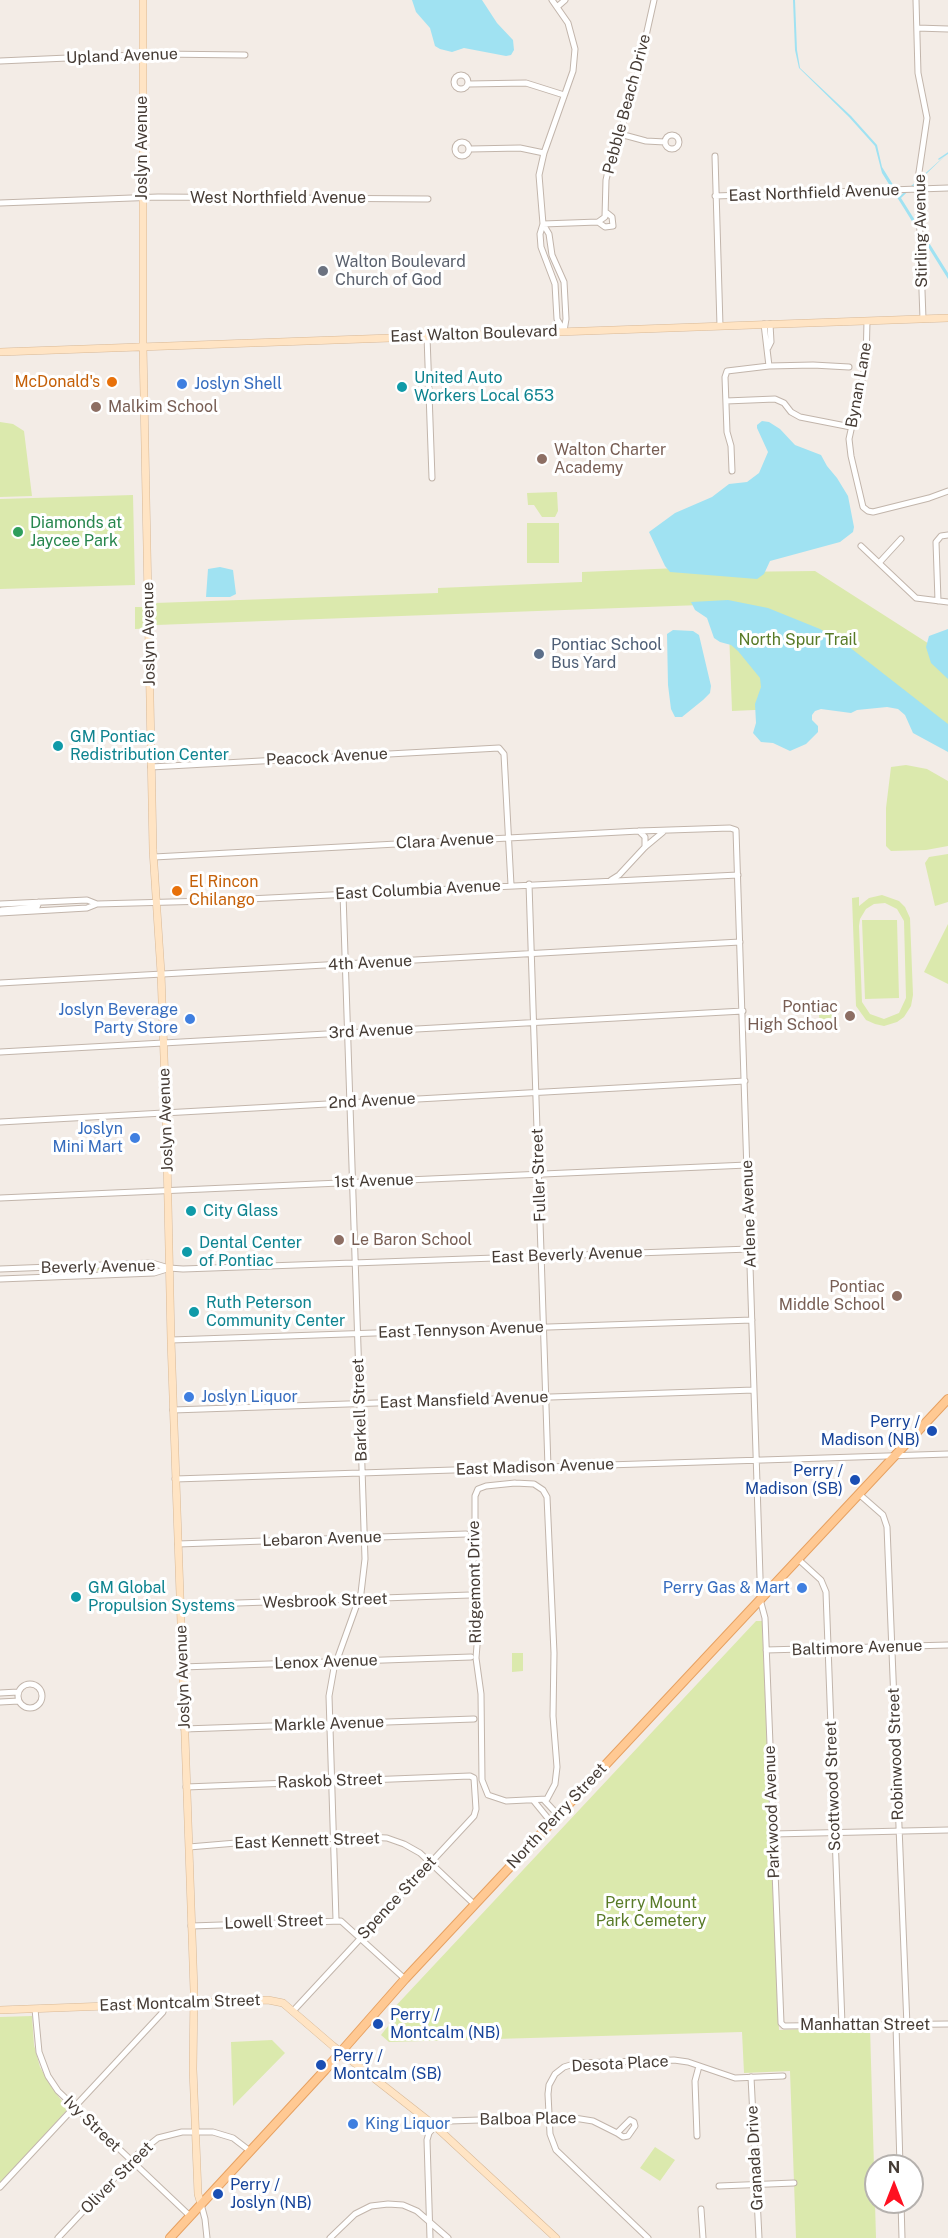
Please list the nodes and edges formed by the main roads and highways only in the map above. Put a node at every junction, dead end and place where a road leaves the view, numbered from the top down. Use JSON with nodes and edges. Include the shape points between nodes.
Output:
{"nodes":[{"id":1,"x":143,"y":0,"type":"edge"},
{"id":2,"x":948,"y":318,"type":"edge"},
{"id":3,"x":143,"y":346,"type":"junction"},
{"id":4,"x":0,"y":352,"type":"edge"},
{"id":5,"x":948,"y":1399,"type":"edge"},
{"id":6,"x":193,"y":2003,"type":"junction"},
{"id":7,"x":0,"y":2010,"type":"edge"},
{"id":8,"x":341,"y":2052,"type":"junction"},
{"id":9,"x":201,"y":2204,"type":"junction"},
{"id":10,"x":170,"y":2238,"type":"edge"},
{"id":11,"x":556,"y":2238,"type":"edge"}],
"edges":[{"from":1,"to":3,"type":"main road","name":"Joslyn Avenue"},
{"from":2,"to":3,"type":"main road","name":"East Walton Boulevard"},
{"from":3,"to":4,"type":"main road","name":"East Walton Boulevard"},
{"from":3,"to":6,"type":"main road","name":"Joslyn Avenue","via":[[151,767],[164,1042]]},
{"from":5,"to":8,"type":"main road","name":"North Perry Street","via":[[405,1978]]},
{"from":6,"to":7,"type":"main road","name":"East Montcalm Street"},
{"from":6,"to":8,"type":"main road","name":"East Montcalm Street","via":[[272,2000],[286,2004]]},
{"from":6,"to":9,"type":"main road","name":"Joslyn Avenue","via":[[195,2131]]},
{"from":8,"to":9,"type":"main road","name":"North Perry Street"},
{"from":8,"to":11,"type":"main road","name":"East Montcalm Street","via":[[435,2126]]},
{"from":9,"to":10,"type":"main road","name":"North Perry Street"}]}
